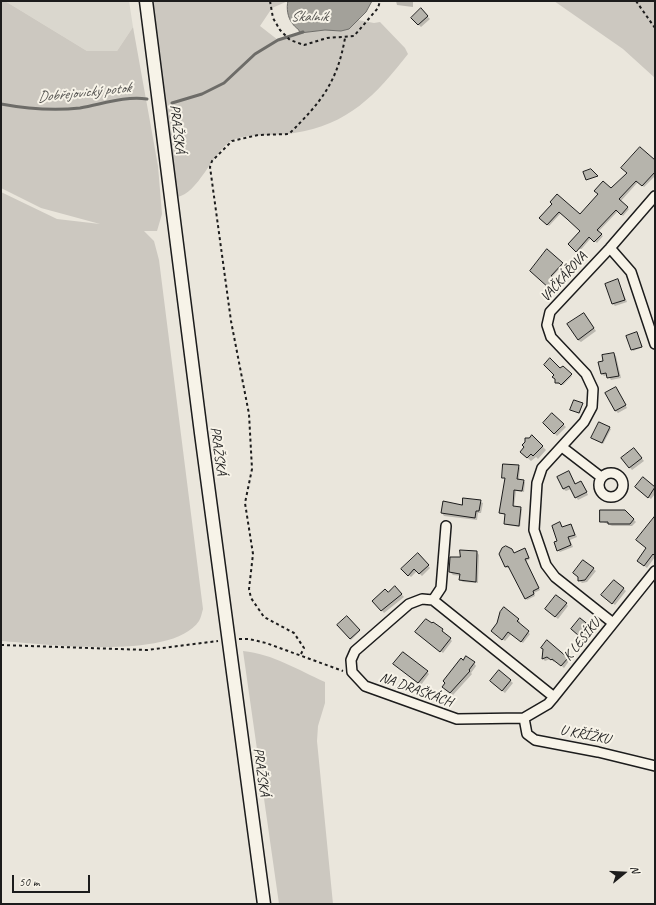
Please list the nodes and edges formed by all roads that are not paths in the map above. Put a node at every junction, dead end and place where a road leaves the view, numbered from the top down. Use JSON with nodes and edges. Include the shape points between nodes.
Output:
{"nodes":[{"id":1,"x":146,"y":1,"type":"edge"},
{"id":2,"x":655,"y":196,"type":"edge"},
{"id":3,"x":610,"y":248,"type":"junction"},
{"id":4,"x":655,"y":344,"type":"edge"},
{"id":5,"x":562,"y":447,"type":"junction"},
{"id":6,"x":601,"y":477,"type":"dead end"},
{"id":7,"x":446,"y":526,"type":"dead end"},
{"id":8,"x":655,"y":571,"type":"edge"},
{"id":9,"x":433,"y":600,"type":"junction"},
{"id":10,"x":614,"y":623,"type":"junction"},
{"id":11,"x":554,"y":697,"type":"junction"},
{"id":12,"x":524,"y":718,"type":"junction"},
{"id":13,"x":655,"y":766,"type":"edge"},
{"id":14,"x":264,"y":904,"type":"edge"}],
"edges":[{"from":1,"to":14,"type":"main road","name":"PRAŽSKÁ"},
{"from":2,"to":3,"type":"street","name":"VAČKÁŘOVA"},
{"from":3,"to":4,"type":"street","via":[[631,272]]},
{"from":3,"to":5,"type":"street","name":"VAČKÁŘOVA","via":[[550,312],[547,325],[551,337],[586,374],[593,389],[592,407],[584,422]]},
{"from":5,"to":6,"type":"street"},
{"from":5,"to":10,"type":"street","name":"VAČKÁŘOVA","via":[[542,468],[537,483],[534,530],[546,565],[554,577]]},
{"from":7,"to":9,"type":"street","via":[[441,588]]},
{"from":8,"to":10,"type":"street","name":"K LESÍKU"},
{"from":9,"to":11,"type":"street"},
{"from":9,"to":12,"type":"street","name":"NA DRAŠKÁCH","via":[[422,598],[409,604],[355,652],[351,660],[352,672],[365,686],[456,719]]},
{"from":10,"to":11,"type":"street","name":"K LESÍKU"},
{"from":11,"to":12,"type":"street","name":"K LESÍKU","via":[[542,708]]},
{"from":12,"to":13,"type":"street","name":"U KŘÍŽKU","via":[[527,734],[535,740],[620,756]]}]}
